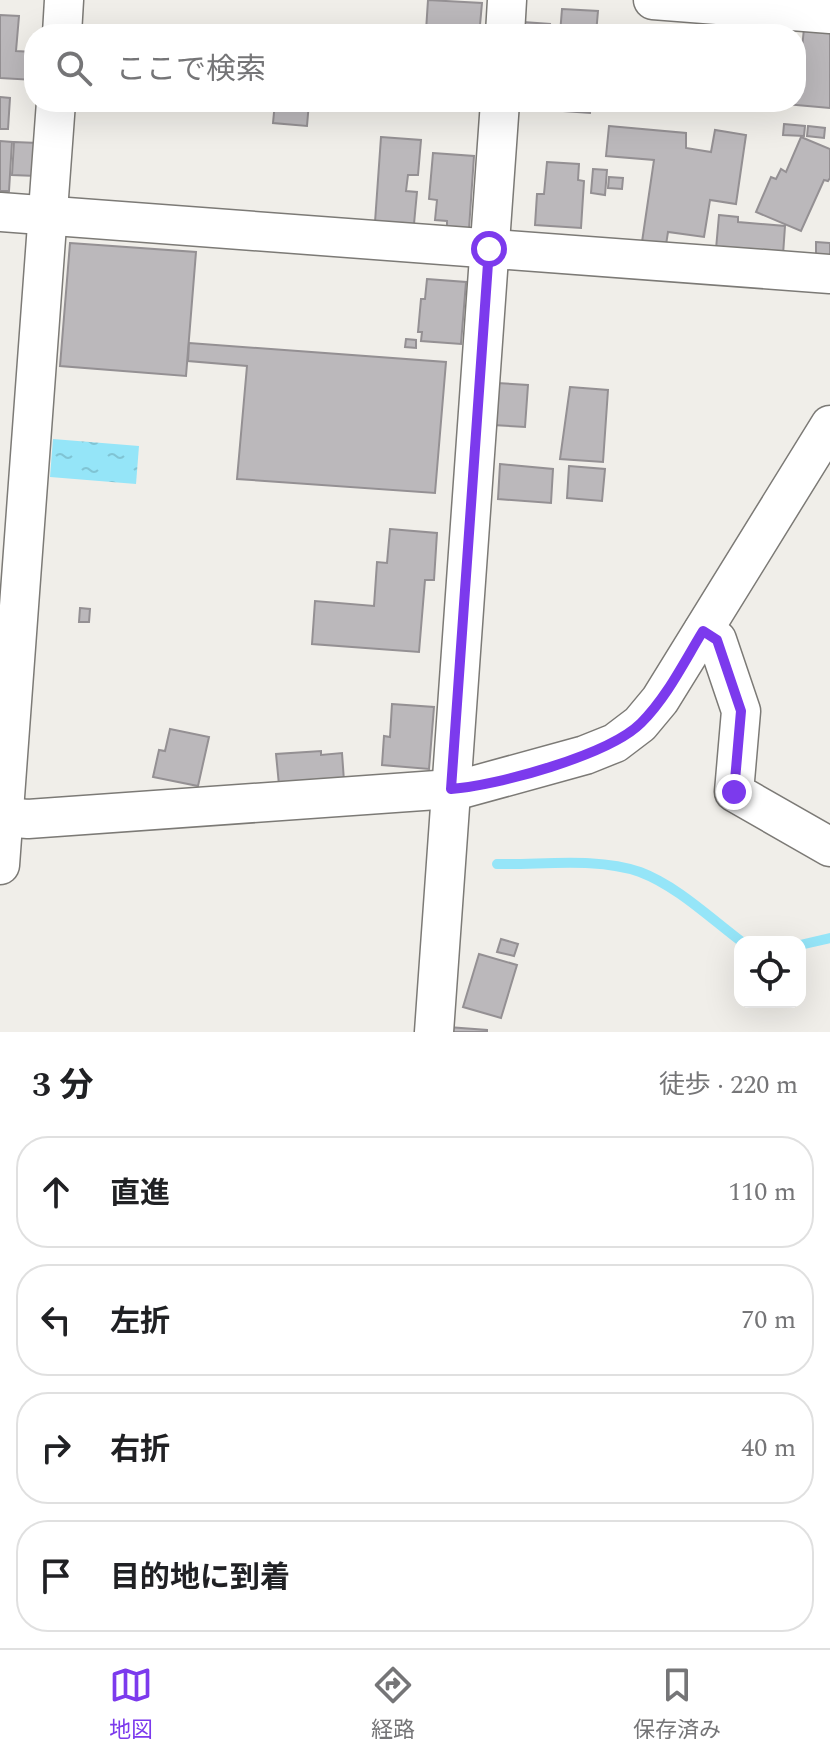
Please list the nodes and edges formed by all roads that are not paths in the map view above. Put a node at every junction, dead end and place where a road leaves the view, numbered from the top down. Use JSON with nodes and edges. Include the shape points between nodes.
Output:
{"nodes":[{"id":1,"x":64,"y":0,"type":"edge"},
{"id":2,"x":507,"y":0,"type":"edge"},
{"id":3,"x":653,"y":0,"type":"edge"},
{"id":4,"x":830,"y":14,"type":"edge"},
{"id":5,"x":63,"y":24,"type":"edge"},
{"id":6,"x":506,"y":24,"type":"edge"},
{"id":7,"x":55,"y":112,"type":"edge"},
{"id":8,"x":499,"y":112,"type":"edge"},
{"id":9,"x":0,"y":212,"type":"edge"},
{"id":10,"x":48,"y":216,"type":"junction"},
{"id":11,"x":489,"y":249,"type":"junction"},
{"id":12,"x":830,"y":274,"type":"edge"},
{"id":13,"x":830,"y":425,"type":"edge"},
{"id":14,"x":14,"y":476,"type":"edge"},
{"id":15,"x":703,"y":631,"type":"junction"},
{"id":16,"x":451,"y":789,"type":"junction"},
{"id":17,"x":3,"y":817,"type":"junction"},
{"id":18,"x":830,"y":847,"type":"edge"},
{"id":19,"x":0,"y":865,"type":"edge"},
{"id":20,"x":434,"y":1032,"type":"edge"}],
"edges":[{"from":1,"to":5,"type":"street"},
{"from":2,"to":6,"type":"street"},
{"from":3,"to":4,"type":"street"},
{"from":7,"to":10,"type":"street"},
{"from":8,"to":11,"type":"street"},
{"from":9,"to":10,"type":"street"},
{"from":10,"to":11,"type":"street"},
{"from":10,"to":14,"type":"street"},
{"from":11,"to":12,"type":"street"},
{"from":11,"to":16,"type":"street"},
{"from":13,"to":15,"type":"street"},
{"from":14,"to":17,"type":"street"},
{"from":15,"to":16,"type":"street","via":[[660,700],[615,743],[570,760]]},
{"from":15,"to":18,"type":"street","via":[[717,640],[741,711],[734,792]]},
{"from":16,"to":17,"type":"street"},
{"from":16,"to":20,"type":"street"},
{"from":17,"to":19,"type":"street"}]}
